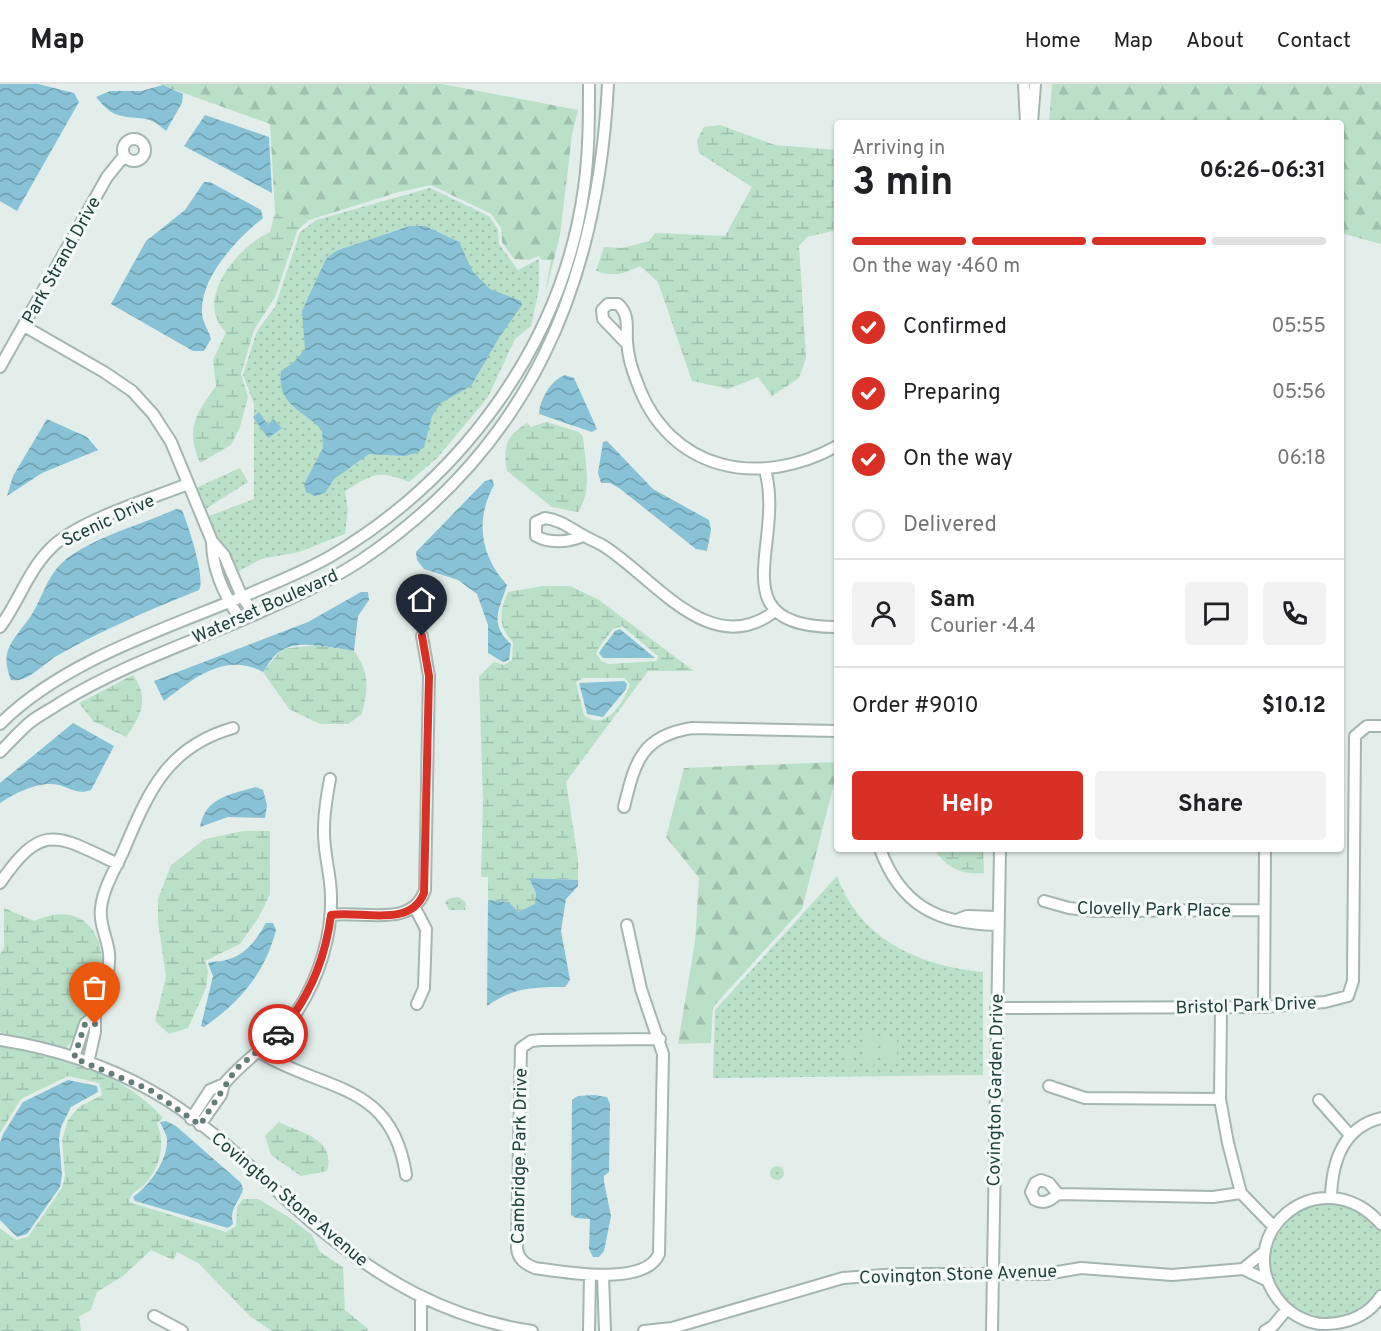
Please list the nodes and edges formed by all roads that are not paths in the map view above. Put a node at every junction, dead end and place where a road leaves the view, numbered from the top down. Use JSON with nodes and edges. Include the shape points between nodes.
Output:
{"nodes":[{"id":1,"x":589,"y":84,"type":"edge"},
{"id":2,"x":608,"y":84,"type":"edge"},
{"id":3,"x":1024,"y":84,"type":"edge"},
{"id":4,"x":1035,"y":84,"type":"edge"},
{"id":5,"x":1026,"y":120,"type":"edge"},
{"id":6,"x":1032,"y":120,"type":"edge"},
{"id":7,"x":124,"y":156,"type":"dead end"},
{"id":8,"x":24,"y":326,"type":"junction"},
{"id":9,"x":627,"y":344,"type":"dead end"},
{"id":10,"x":0,"y":367,"type":"edge"},
{"id":11,"x":834,"y":450,"type":"edge"},
{"id":12,"x":765,"y":470,"type":"junction"},
{"id":13,"x":188,"y":484,"type":"junction"},
{"id":14,"x":583,"y":536,"type":"dead end"},
{"id":15,"x":212,"y":541,"type":"junction"},
{"id":16,"x":242,"y":597,"type":"junction"},
{"id":17,"x":229,"y":603,"type":"junction"},
{"id":18,"x":775,"y":610,"type":"junction"},
{"id":19,"x":255,"y":614,"type":"junction"},
{"id":20,"x":241,"y":620,"type":"junction"},
{"id":21,"x":0,"y":627,"type":"edge"},
{"id":22,"x":834,"y":627,"type":"edge"},
{"id":23,"x":422,"y":636,"type":"dead end"},
{"id":24,"x":0,"y":724,"type":"edge"},
{"id":25,"x":1381,"y":726,"type":"edge"},
{"id":26,"x":233,"y":728,"type":"dead end"},
{"id":27,"x":834,"y":730,"type":"edge"},
{"id":28,"x":0,"y":752,"type":"edge"},
{"id":29,"x":330,"y":779,"type":"dead end"},
{"id":30,"x":624,"y":807,"type":"dead end"},
{"id":31,"x":1344,"y":814,"type":"edge"},
{"id":32,"x":1354,"y":814,"type":"junction"},
{"id":33,"x":881,"y":852,"type":"edge"},
{"id":34,"x":999,"y":852,"type":"edge"},
{"id":35,"x":1265,"y":852,"type":"edge"},
{"id":36,"x":118,"y":864,"type":"junction"},
{"id":37,"x":0,"y":883,"type":"edge"},
{"id":38,"x":1044,"y":901,"type":"dead end"},
{"id":39,"x":415,"y":908,"type":"junction"},
{"id":40,"x":1264,"y":910,"type":"junction"},
{"id":41,"x":331,"y":915,"type":"junction"},
{"id":42,"x":996,"y":921,"type":"junction"},
{"id":43,"x":627,"y":925,"type":"dead end"},
{"id":44,"x":417,"y":1004,"type":"dead end"},
{"id":45,"x":1264,"y":1007,"type":"junction"},
{"id":46,"x":996,"y":1008,"type":"junction"},
{"id":47,"x":1221,"y":1008,"type":"junction"},
{"id":48,"x":95,"y":1016,"type":"junction"},
{"id":49,"x":0,"y":1038,"type":"edge"},
{"id":50,"x":660,"y":1039,"type":"junction"},
{"id":51,"x":259,"y":1052,"type":"junction"},
{"id":52,"x":74,"y":1058,"type":"junction"},
{"id":53,"x":87,"y":1063,"type":"junction"},
{"id":54,"x":1049,"y":1086,"type":"dead end"},
{"id":55,"x":1220,"y":1099,"type":"junction"},
{"id":56,"x":1318,"y":1100,"type":"dead end"},
{"id":57,"x":1381,"y":1118,"type":"edge"},
{"id":58,"x":196,"y":1122,"type":"junction"},
{"id":59,"x":1350,"y":1135,"type":"junction"},
{"id":60,"x":406,"y":1175,"type":"dead end"},
{"id":61,"x":1241,"y":1193,"type":"junction"},
{"id":62,"x":1058,"y":1194,"type":"dead end"},
{"id":63,"x":1331,"y":1197,"type":"junction"},
{"id":64,"x":1381,"y":1224,"type":"edge"},
{"id":65,"x":1274,"y":1227,"type":"junction"},
{"id":66,"x":1265,"y":1251,"type":"junction"},
{"id":67,"x":1243,"y":1269,"type":"junction"},
{"id":68,"x":590,"y":1275,"type":"junction"},
{"id":69,"x":603,"y":1275,"type":"junction"},
{"id":70,"x":993,"y":1276,"type":"junction"},
{"id":71,"x":1268,"y":1281,"type":"junction"},
{"id":72,"x":421,"y":1298,"type":"junction"},
{"id":73,"x":1379,"y":1303,"type":"edge"},
{"id":74,"x":1287,"y":1309,"type":"junction"},
{"id":75,"x":154,"y":1316,"type":"dead end"},
{"id":76,"x":182,"y":1331,"type":"edge"},
{"id":77,"x":421,"y":1331,"type":"edge"},
{"id":78,"x":532,"y":1331,"type":"edge"},
{"id":79,"x":589,"y":1331,"type":"edge"},
{"id":80,"x":605,"y":1331,"type":"edge"},
{"id":81,"x":644,"y":1331,"type":"edge"},
{"id":82,"x":992,"y":1331,"type":"edge"},
{"id":83,"x":1265,"y":1331,"type":"edge"}],
"edges":[{"from":1,"to":16,"type":"street","name":"Waterset Boulevard","via":[[584,188],[562,278],[535,342],[500,400],[440,471],[365,534],[300,572]]},
{"from":2,"to":19,"type":"street","name":"Waterset Boulevard","via":[[598,191],[582,258],[562,318],[524,392],[492,441],[407,527],[358,562]]},
{"from":3,"to":5,"type":"street"},
{"from":4,"to":6,"type":"street"},
{"from":7,"to":8,"type":"street","name":"Park Strand Drive","via":[[107,177]]},
{"from":8,"to":10,"type":"street","name":"Park Strand Drive"},
{"from":8,"to":13,"type":"street","via":[[132,391],[163,428]]},
{"from":9,"to":12,"type":"street","via":[[643,397],[669,434],[704,458],[732,467]]},
{"from":11,"to":12,"type":"street","via":[[800,464]]},
{"from":12,"to":18,"type":"street","via":[[770,515],[763,580]]},
{"from":13,"to":15,"type":"street"},
{"from":13,"to":21,"type":"street","name":"Scenic Drive","via":[[68,535],[35,568]]},
{"from":14,"to":18,"type":"street","via":[[602,545],[683,610],[704,620],[724,625],[747,624]]},
{"from":15,"to":16,"type":"street","via":[[224,555]]},
{"from":15,"to":17,"type":"street","via":[[212,558]]},
{"from":16,"to":17,"type":"street","name":"Waterset Boulevard"},
{"from":16,"to":19,"type":"street"},
{"from":17,"to":20,"type":"street"},
{"from":17,"to":24,"type":"street","name":"Waterset Boulevard","via":[[120,648],[71,673],[16,708]]},
{"from":18,"to":22,"type":"street","via":[[798,625]]},
{"from":19,"to":20,"type":"street","name":"Waterset Boulevard"},
{"from":20,"to":28,"type":"street","name":"Waterset Boulevard","via":[[128,666],[81,690],[29,723]]},
{"from":23,"to":39,"type":"street","via":[[429,676],[426,874],[424,893]]},
{"from":25,"to":32,"type":"street","name":"Bristol Park Drive","via":[[1367,726],[1355,736]]},
{"from":26,"to":36,"type":"street","via":[[211,734],[188,748],[163,772],[147,796]]},
{"from":27,"to":30,"type":"street","via":[[672,731],[648,745],[633,768]]},
{"from":29,"to":41,"type":"street","via":[[323,831]]},
{"from":31,"to":32,"type":"street"},
{"from":32,"to":45,"type":"street","name":"Bristol Park Drive","via":[[1353,981],[1348,996]]},
{"from":33,"to":42,"type":"street","via":[[897,886],[939,915]]},
{"from":34,"to":42,"type":"street","name":"Covington Garden Drive"},
{"from":35,"to":40,"type":"street"},
{"from":36,"to":37,"type":"street","via":[[63,841],[41,840],[26,849]]},
{"from":36,"to":48,"type":"street","via":[[101,909],[102,933],[109,954]]},
{"from":38,"to":40,"type":"street","name":"Clovelly Park Place","via":[[1095,911]]},
{"from":39,"to":41,"type":"street","via":[[396,915]]},
{"from":39,"to":44,"type":"street","via":[[426,929],[424,988]]},
{"from":40,"to":45,"type":"street"},
{"from":41,"to":51,"type":"street","via":[[323,954],[310,987],[288,1022]]},
{"from":42,"to":46,"type":"street","name":"Covington Garden Drive"},
{"from":43,"to":50,"type":"street","name":"Cambridge Park Drive","via":[[641,989]]},
{"from":45,"to":47,"type":"street","name":"Bristol Park Drive"},
{"from":46,"to":47,"type":"street","name":"Bristol Park Drive"},
{"from":46,"to":70,"type":"street","name":"Covington Garden Drive"},
{"from":47,"to":55,"type":"street"},
{"from":48,"to":52,"type":"street","via":[[85,1024]]},
{"from":48,"to":53,"type":"street"},
{"from":49,"to":52,"type":"street","name":"Covington Stone Avenue"},
{"from":50,"to":68,"type":"street","name":"Cambridge Park Drive","via":[[541,1040],[521,1048],[518,1254],[525,1264],[535,1268]]},
{"from":50,"to":69,"type":"street","name":"Cambridge Park Drive","via":[[663,1054],[659,1254],[653,1264],[642,1269]]},
{"from":51,"to":58,"type":"street","via":[[236,1069],[221,1095]]},
{"from":51,"to":60,"type":"street","via":[[354,1093],[381,1114],[397,1136]]},
{"from":52,"to":53,"type":"street","name":"Covington Stone Avenue"},
{"from":53,"to":58,"type":"street","name":"Covington Stone Avenue","via":[[150,1090]]},
{"from":54,"to":55,"type":"street","via":[[1085,1098]]},
{"from":55,"to":61,"type":"street"},
{"from":56,"to":59,"type":"street"},
{"from":57,"to":59,"type":"street","via":[[1371,1120]]},
{"from":58,"to":72,"type":"street","name":"Covington Stone Avenue","via":[[315,1225],[381,1276]]},
{"from":59,"to":63,"type":"street","via":[[1335,1158]]},
{"from":61,"to":62,"type":"street","via":[[1213,1197]]},
{"from":61,"to":65,"type":"street"},
{"from":63,"to":64,"type":"street","via":[[1352,1201]]},
{"from":63,"to":65,"type":"street","via":[[1298,1204]]},
{"from":65,"to":66,"type":"street"},
{"from":66,"to":67,"type":"street"},
{"from":66,"to":71,"type":"street"},
{"from":67,"to":70,"type":"street","name":"Covington Stone Avenue","via":[[1172,1275],[1082,1268],[1046,1275]]},
{"from":67,"to":71,"type":"street"},
{"from":68,"to":69,"type":"street","name":"Cambridge Park Drive"},
{"from":68,"to":79,"type":"street"},
{"from":69,"to":80,"type":"street"},
{"from":70,"to":81,"type":"street","name":"Covington Stone Avenue","via":[[899,1274],[843,1278],[672,1328]]},
{"from":70,"to":82,"type":"street","name":"Covington Garden Drive"},
{"from":71,"to":74,"type":"street"},
{"from":72,"to":77,"type":"street"},
{"from":72,"to":78,"type":"street","name":"Covington Stone Avenue","via":[[465,1315]]},
{"from":73,"to":74,"type":"street","via":[[1361,1316],[1332,1324],[1304,1319]]},
{"from":74,"to":83,"type":"street"},
{"from":75,"to":76,"type":"street"}]}
